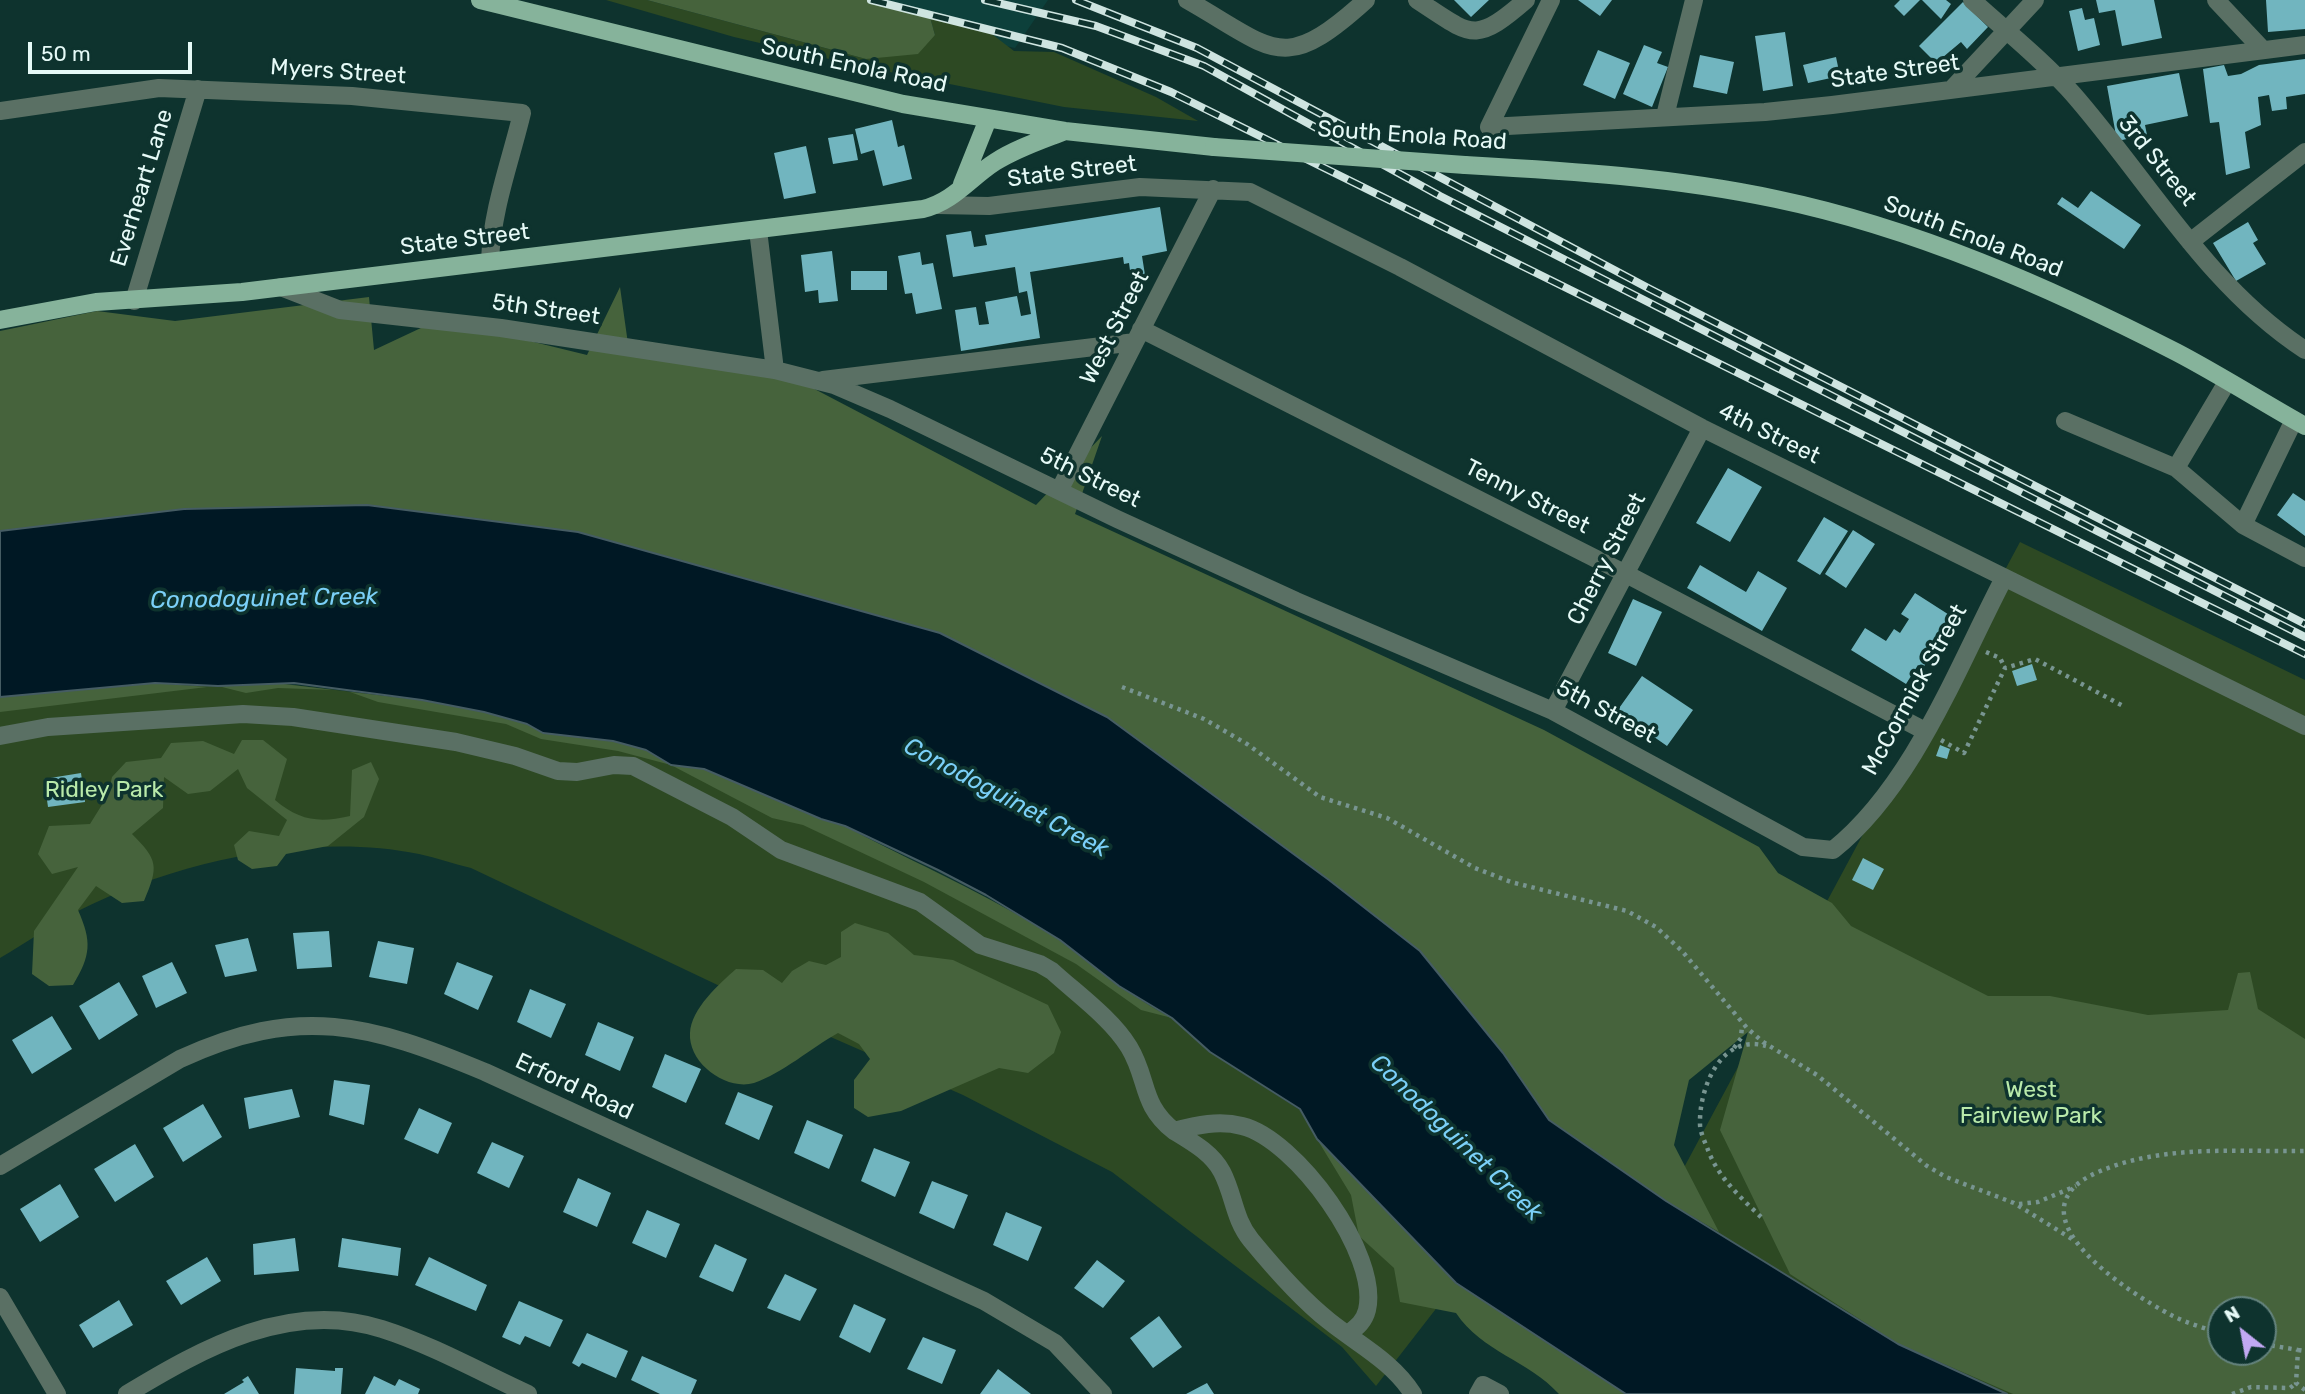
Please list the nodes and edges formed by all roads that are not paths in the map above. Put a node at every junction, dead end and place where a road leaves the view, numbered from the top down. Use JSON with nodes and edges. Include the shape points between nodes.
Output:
{"nodes":[{"id":1,"x":480,"y":0,"type":"edge"},
{"id":2,"x":1187,"y":0,"type":"edge"},
{"id":3,"x":1366,"y":0,"type":"edge"},
{"id":4,"x":1418,"y":0,"type":"edge"},
{"id":5,"x":1526,"y":0,"type":"edge"},
{"id":6,"x":1551,"y":0,"type":"edge"},
{"id":7,"x":1694,"y":0,"type":"edge"},
{"id":8,"x":1972,"y":0,"type":"edge"},
{"id":9,"x":2035,"y":0,"type":"edge"},
{"id":10,"x":2216,"y":0,"type":"edge"},
{"id":11,"x":2006,"y":31,"type":"junction"},
{"id":12,"x":2305,"y":45,"type":"edge"},
{"id":13,"x":2263,"y":50,"type":"junction"},
{"id":14,"x":2055,"y":75,"type":"junction"},
{"id":15,"x":1954,"y":88,"type":"junction"},
{"id":16,"x":198,"y":89,"type":"junction"},
{"id":17,"x":0,"y":111,"type":"edge"},
{"id":18,"x":1665,"y":116,"type":"junction"},
{"id":19,"x":988,"y":119,"type":"junction"},
{"id":20,"x":1065,"y":131,"type":"junction"},
{"id":21,"x":2305,"y":152,"type":"edge"},
{"id":22,"x":960,"y":189,"type":"junction"},
{"id":23,"x":1213,"y":189,"type":"junction"},
{"id":24,"x":937,"y":205,"type":"junction"},
{"id":25,"x":758,"y":230,"type":"junction"},
{"id":26,"x":2190,"y":242,"type":"junction"},
{"id":27,"x":490,"y":261,"type":"junction"},
{"id":28,"x":281,"y":288,"type":"junction"},
{"id":29,"x":134,"y":301,"type":"junction"},
{"id":30,"x":0,"y":320,"type":"edge"},
{"id":31,"x":1138,"y":335,"type":"junction"},
{"id":32,"x":2305,"y":350,"type":"edge"},
{"id":33,"x":775,"y":370,"type":"junction"},
{"id":34,"x":820,"y":381,"type":"junction"},
{"id":35,"x":2227,"y":382,"type":"junction"},
{"id":36,"x":2064,"y":421,"type":"dead end"},
{"id":37,"x":2300,"y":423,"type":"edge"},
{"id":38,"x":1702,"y":428,"type":"junction"},
{"id":39,"x":2176,"y":468,"type":"junction"},
{"id":40,"x":1060,"y":489,"type":"junction"},
{"id":41,"x":2244,"y":525,"type":"junction"},
{"id":42,"x":2305,"y":558,"type":"edge"},
{"id":43,"x":1628,"y":575,"type":"junction"},
{"id":44,"x":2004,"y":578,"type":"junction"},
{"id":45,"x":1553,"y":711,"type":"junction"},
{"id":46,"x":2305,"y":726,"type":"edge"},
{"id":47,"x":1925,"y":731,"type":"junction"},
{"id":48,"x":0,"y":736,"type":"edge"},
{"id":49,"x":1833,"y":850,"type":"joint"},
{"id":50,"x":1174,"y":1131,"type":"junction"},
{"id":51,"x":0,"y":1166,"type":"edge"},
{"id":52,"x":0,"y":1297,"type":"edge"},
{"id":53,"x":1348,"y":1334,"type":"junction"},
{"id":54,"x":57,"y":1394,"type":"edge"},
{"id":55,"x":127,"y":1394,"type":"edge"},
{"id":56,"x":528,"y":1394,"type":"edge"},
{"id":57,"x":1103,"y":1394,"type":"edge"},
{"id":58,"x":1413,"y":1394,"type":"edge"},
{"id":59,"x":1478,"y":1394,"type":"edge"},
{"id":60,"x":1500,"y":1394,"type":"edge"}],
"edges":[{"from":1,"to":19,"type":"main road","name":"South Enola Road","via":[[815,85]]},
{"from":2,"to":3,"type":"street","via":[[1284,50],[1321,37]]},
{"from":4,"to":5,"type":"street","via":[[1474,33],[1490,29]]},
{"from":6,"to":18,"type":"street","name":"State Street","via":[[1489,127]]},
{"from":7,"to":18,"type":"street"},
{"from":8,"to":11,"type":"street","name":"3rd Street"},
{"from":9,"to":11,"type":"street"},
{"from":10,"to":13,"type":"street"},
{"from":11,"to":14,"type":"street","name":"3rd Street"},
{"from":11,"to":15,"type":"street"},
{"from":12,"to":13,"type":"street","name":"State Street"},
{"from":13,"to":14,"type":"street","name":"State Street"},
{"from":14,"to":15,"type":"street","name":"State Street"},
{"from":14,"to":26,"type":"street","name":"3rd Street"},
{"from":15,"to":18,"type":"street","name":"State Street","via":[[1765,112]]},
{"from":16,"to":17,"type":"street","name":"Myers Street","via":[[159,88]]},
{"from":16,"to":27,"type":"street","name":"Myers Street","via":[[352,96],[522,114],[498,195]]},
{"from":16,"to":29,"type":"street","name":"Everheart Lane"},
{"from":19,"to":20,"type":"main road","name":"South Enola Road"},
{"from":19,"to":22,"type":"main road","name":"State Street"},
{"from":20,"to":22,"type":"main road","name":"State Street","via":[[1016,150]]},
{"from":20,"to":35,"type":"main road","name":"South Enola Road","bridge":true,"via":[[1213,147],[1647,177],[1776,198],[1839,214],[2037,285]]},
{"from":21,"to":26,"type":"street"},
{"from":22,"to":24,"type":"main road","name":"State Street"},
{"from":23,"to":24,"type":"street","name":"State Street","via":[[1140,187],[989,206]]},
{"from":23,"to":31,"type":"street","name":"West Street"},
{"from":23,"to":38,"type":"street","name":"4th Street","via":[[1250,192]]},
{"from":24,"to":25,"type":"main road","name":"State Street"},
{"from":25,"to":27,"type":"main road","name":"State Street"},
{"from":25,"to":33,"type":"street"},
{"from":26,"to":32,"type":"street","name":"3rd Street","via":[[2250,308]]},
{"from":27,"to":28,"type":"main road","name":"State Street"},
{"from":28,"to":29,"type":"main road","name":"State Street"},
{"from":28,"to":33,"type":"street","name":"5th Street","via":[[340,310],[502,328]]},
{"from":29,"to":30,"type":"main road","name":"State Street","via":[[96,302]]},
{"from":31,"to":34,"type":"street"},
{"from":31,"to":40,"type":"street","name":"West Street"},
{"from":31,"to":43,"type":"street","name":"Tenny Street"},
{"from":33,"to":34,"type":"street","name":"5th Street"},
{"from":34,"to":40,"type":"street","name":"5th Street"},
{"from":35,"to":37,"type":"main road","name":"South Enola Road"},
{"from":35,"to":39,"type":"street"},
{"from":36,"to":39,"type":"street"},
{"from":37,"to":41,"type":"street"},
{"from":38,"to":43,"type":"street","name":"Cherry Street"},
{"from":38,"to":44,"type":"street","name":"4th Street"},
{"from":39,"to":41,"type":"street"},
{"from":40,"to":45,"type":"street","name":"5th Street","via":[[1296,601]]},
{"from":41,"to":42,"type":"street"},
{"from":43,"to":45,"type":"street","name":"Cherry Street"},
{"from":43,"to":47,"type":"street","name":"Tenny Street"},
{"from":44,"to":46,"type":"street","name":"4th Street"},
{"from":44,"to":47,"type":"street","name":"McCormick Street"},
{"from":45,"to":49,"type":"street","name":"5th Street","via":[[1803,847]]},
{"from":47,"to":49,"type":"street","name":"McCormick Street","via":[[1860,828]]},
{"from":48,"to":50,"type":"street","via":[[48,727],[256,715],[456,742],[515,755],[558,771],[633,766],[732,817],[781,850],[920,902],[980,945],[1052,971],[1128,1045],[1149,1103]]},
{"from":50,"to":53,"type":"street","via":[[1217,1163],[1238,1222],[1251,1240],[1328,1320]]},
{"from":50,"to":53,"type":"street","via":[[1198,1124],[1244,1126],[1267,1137],[1313,1176],[1366,1276],[1367,1309],[1362,1323]]},
{"from":51,"to":57,"type":"street","name":"Erford Road","via":[[211,1045],[244,1034],[314,1026],[380,1033],[485,1072],[984,1301],[1055,1343]]},
{"from":52,"to":54,"type":"street"},
{"from":53,"to":58,"type":"street","via":[[1383,1359]]},
{"from":55,"to":56,"type":"street","via":[[230,1337],[291,1322],[327,1321],[382,1328]]},
{"from":59,"to":60,"type":"street","via":[[1483,1385]]}]}
